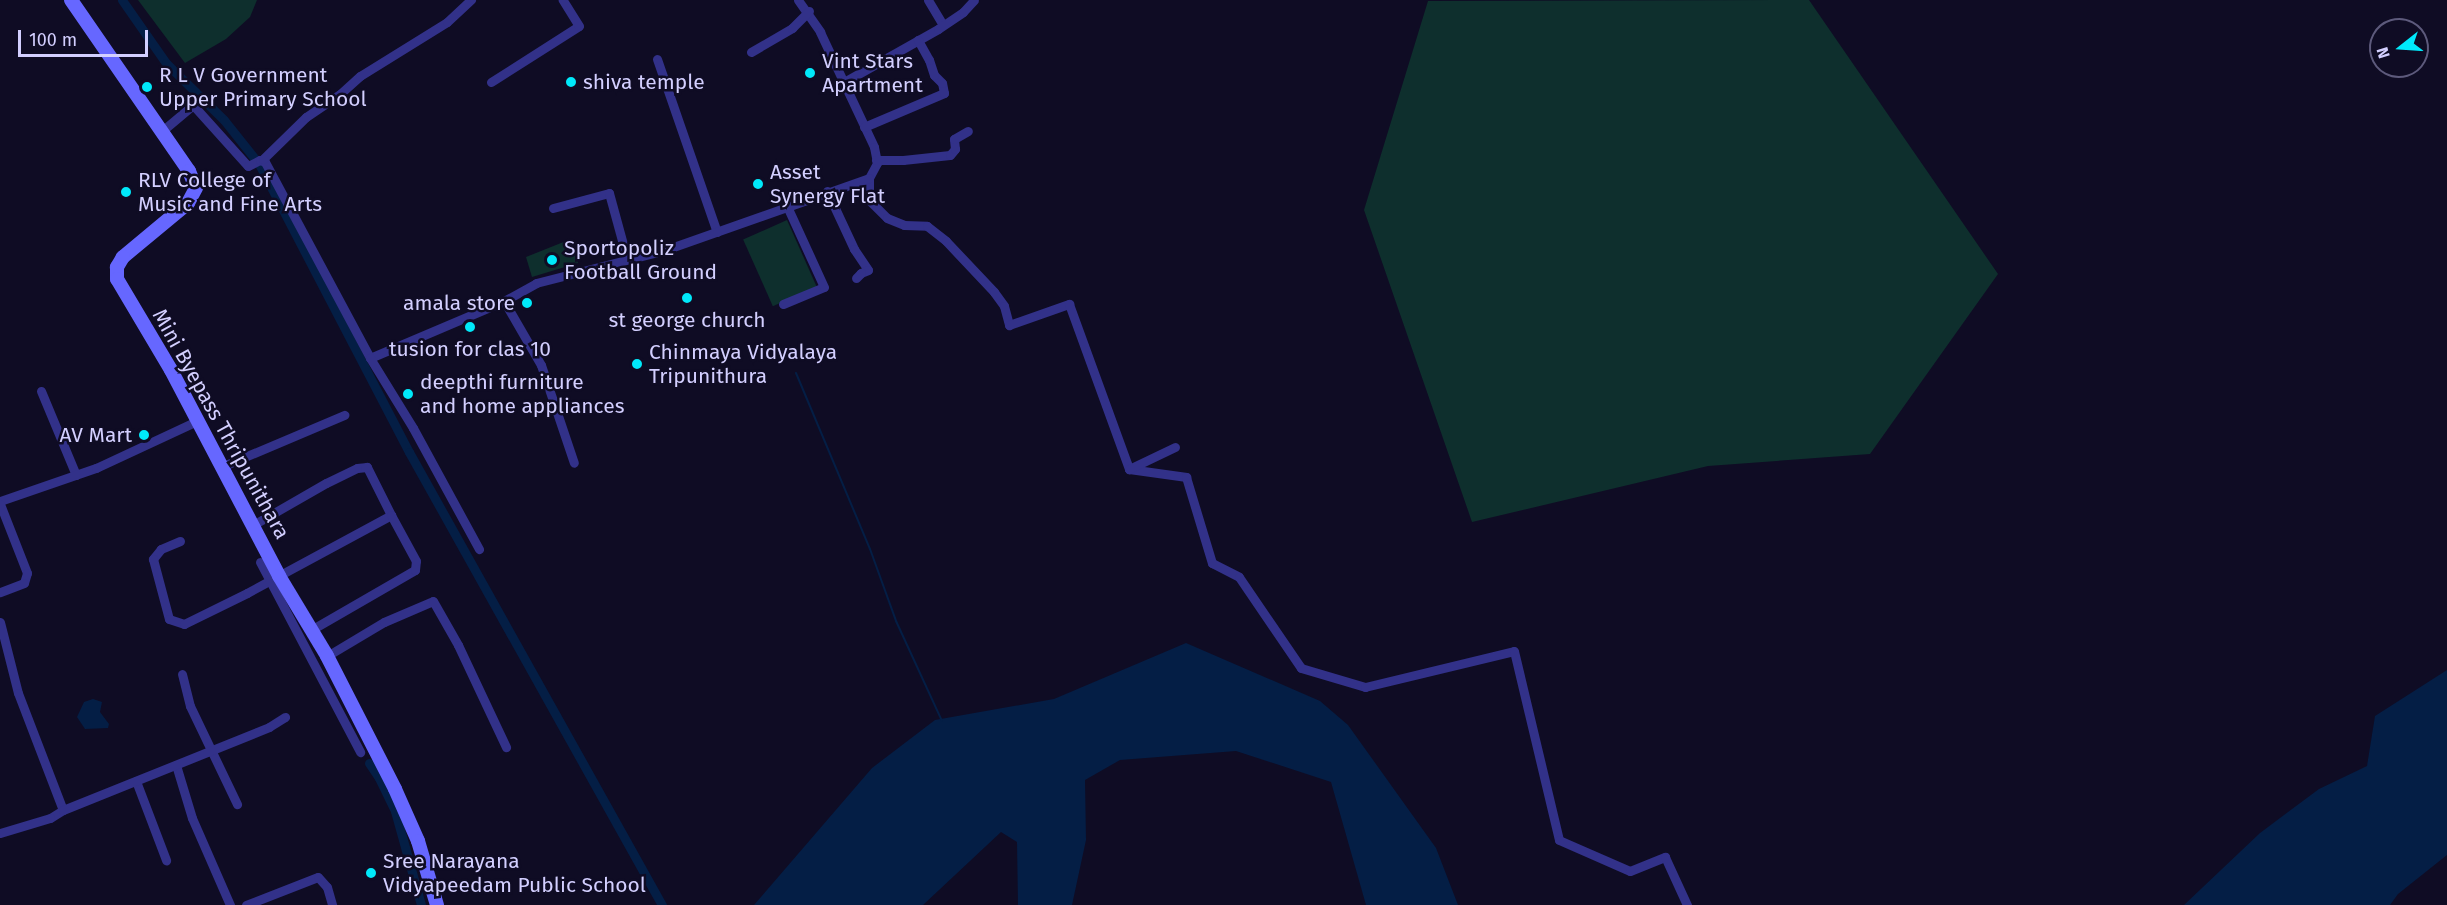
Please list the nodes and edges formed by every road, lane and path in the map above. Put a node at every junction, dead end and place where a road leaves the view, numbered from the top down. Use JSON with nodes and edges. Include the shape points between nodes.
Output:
{"nodes":[{"id":1,"x":71,"y":0,"type":"edge"},
{"id":2,"x":471,"y":0,"type":"edge"},
{"id":3,"x":563,"y":0,"type":"edge"},
{"id":4,"x":798,"y":0,"type":"edge"},
{"id":5,"x":928,"y":0,"type":"edge"},
{"id":6,"x":975,"y":0,"type":"edge"},
{"id":7,"x":808,"y":12,"type":"junction"},
{"id":8,"x":943,"y":25,"type":"junction"},
{"id":9,"x":918,"y":40,"type":"junction"},
{"id":10,"x":751,"y":52,"type":"dead end"},
{"id":11,"x":657,"y":59,"type":"dead end"},
{"id":12,"x":491,"y":82,"type":"dead end"},
{"id":13,"x":844,"y":82,"type":"junction"},
{"id":14,"x":864,"y":127,"type":"junction"},
{"id":15,"x":162,"y":131,"type":"junction"},
{"id":16,"x":968,"y":131,"type":"dead end"},
{"id":17,"x":259,"y":160,"type":"junction"},
{"id":18,"x":876,"y":160,"type":"junction"},
{"id":19,"x":869,"y":178,"type":"junction"},
{"id":20,"x":827,"y":191,"type":"junction"},
{"id":21,"x":787,"y":206,"type":"junction"},
{"id":22,"x":553,"y":207,"type":"dead end"},
{"id":23,"x":717,"y":232,"type":"junction"},
{"id":24,"x":627,"y":259,"type":"junction"},
{"id":25,"x":856,"y":278,"type":"dead end"},
{"id":26,"x":504,"y":302,"type":"junction"},
{"id":27,"x":783,"y":304,"type":"dead end"},
{"id":28,"x":370,"y":358,"type":"junction"},
{"id":29,"x":41,"y":391,"type":"dead end"},
{"id":30,"x":344,"y":415,"type":"dead end"},
{"id":31,"x":197,"y":421,"type":"junction"},
{"id":32,"x":1175,"y":447,"type":"dead end"},
{"id":33,"x":573,"y":463,"type":"dead end"},
{"id":34,"x":221,"y":467,"type":"junction"},
{"id":35,"x":1129,"y":469,"type":"junction"},
{"id":36,"x":75,"y":475,"type":"junction"},
{"id":37,"x":0,"y":502,"type":"edge"},
{"id":38,"x":391,"y":515,"type":"junction"},
{"id":39,"x":253,"y":525,"type":"junction"},
{"id":40,"x":180,"y":541,"type":"dead end"},
{"id":41,"x":479,"y":549,"type":"dead end"},
{"id":42,"x":260,"y":562,"type":"dead end"},
{"id":43,"x":274,"y":578,"type":"junction"},
{"id":44,"x":0,"y":592,"type":"edge"},
{"id":45,"x":0,"y":622,"type":"edge"},
{"id":46,"x":310,"y":636,"type":"junction"},
{"id":47,"x":327,"y":656,"type":"junction"},
{"id":48,"x":182,"y":674,"type":"dead end"},
{"id":49,"x":285,"y":717,"type":"dead end"},
{"id":50,"x":506,"y":747,"type":"dead end"},
{"id":51,"x":211,"y":748,"type":"junction"},
{"id":52,"x":360,"y":752,"type":"dead end"},
{"id":53,"x":176,"y":765,"type":"junction"},
{"id":54,"x":135,"y":781,"type":"junction"},
{"id":55,"x":237,"y":804,"type":"dead end"},
{"id":56,"x":63,"y":810,"type":"junction"},
{"id":57,"x":0,"y":833,"type":"edge"},
{"id":58,"x":166,"y":860,"type":"dead end"},
{"id":59,"x":230,"y":905,"type":"edge"},
{"id":60,"x":246,"y":905,"type":"edge"},
{"id":61,"x":332,"y":905,"type":"edge"},
{"id":62,"x":437,"y":905,"type":"edge"},
{"id":63,"x":1687,"y":905,"type":"edge"}],
"edges":[{"from":1,"to":15,"type":"main road","name":"Mini Byepass Thripunithara"},
{"from":2,"to":17,"type":"street","via":[[447,22],[360,76],[306,117]]},
{"from":3,"to":12,"type":"street","via":[[579,26]]},
{"from":4,"to":7,"type":"street"},
{"from":5,"to":8,"type":"street"},
{"from":6,"to":8,"type":"street"},
{"from":7,"to":10,"type":"street","via":[[792,28]]},
{"from":7,"to":13,"type":"street"},
{"from":8,"to":9,"type":"street"},
{"from":9,"to":13,"type":"street"},
{"from":9,"to":14,"type":"street","via":[[944,93]]},
{"from":11,"to":23,"type":"street"},
{"from":13,"to":14,"type":"street"},
{"from":14,"to":18,"type":"street"},
{"from":15,"to":17,"type":"street","via":[[193,105],[248,166]]},
{"from":15,"to":31,"type":"main road","name":"Mini Byepass Thripunithara","via":[[189,171],[195,192],[188,203],[123,257],[116,273]]},
{"from":16,"to":18,"type":"street","via":[[954,140],[955,149],[950,155]]},
{"from":17,"to":28,"type":"street"},
{"from":18,"to":19,"type":"street"},
{"from":19,"to":20,"type":"street"},
{"from":19,"to":35,"type":"street","via":[[869,200],[887,218],[904,225],[927,226],[946,241],[994,292],[1004,306],[1009,325],[1069,304]]},
{"from":20,"to":21,"type":"street"},
{"from":20,"to":25,"type":"street","via":[[868,270]]},
{"from":21,"to":23,"type":"street"},
{"from":21,"to":27,"type":"street","via":[[824,287]]},
{"from":22,"to":24,"type":"street","via":[[609,193]]},
{"from":23,"to":24,"type":"street"},
{"from":24,"to":26,"type":"street","via":[[536,283]]},
{"from":26,"to":28,"type":"street"},
{"from":26,"to":33,"type":"street","via":[[542,365]]},
{"from":28,"to":41,"type":"street"},
{"from":29,"to":36,"type":"street"},
{"from":30,"to":34,"type":"street"},
{"from":31,"to":34,"type":"main road","name":"Mini Byepass Thripunithara"},
{"from":31,"to":36,"type":"street"},
{"from":32,"to":35,"type":"street"},
{"from":34,"to":39,"type":"main road","name":"Mini Byepass Thripunithara"},
{"from":35,"to":63,"type":"street","via":[[1186,477],[1212,563],[1239,577],[1302,668],[1365,687],[1514,651],[1559,840],[1630,871],[1665,857]]},
{"from":36,"to":37,"type":"street"},
{"from":37,"to":44,"type":"street","via":[[27,573],[24,583]]},
{"from":38,"to":39,"type":"street","via":[[367,467],[326,483]]},
{"from":38,"to":43,"type":"street"},
{"from":38,"to":46,"type":"street","via":[[416,561],[415,570]]},
{"from":39,"to":43,"type":"main road","name":"Mini Byepass Thripunithara"},
{"from":40,"to":43,"type":"street","via":[[161,549],[153,559],[169,619],[184,624],[196,620]]},
{"from":42,"to":43,"type":"street"},
{"from":43,"to":46,"type":"main road","name":"Mini Byepass Thripunithara"},
{"from":45,"to":56,"type":"street","via":[[18,693]]},
{"from":46,"to":47,"type":"main road","name":"Mini Byepass Thripunithara"},
{"from":46,"to":52,"type":"street"},
{"from":47,"to":50,"type":"street","via":[[384,622],[433,601]]},
{"from":47,"to":62,"type":"main road","name":"Mini Byepass Thripunithara","via":[[404,810],[427,867]]},
{"from":48,"to":51,"type":"street","via":[[190,706]]},
{"from":49,"to":51,"type":"street","via":[[269,727]]},
{"from":51,"to":53,"type":"street"},
{"from":51,"to":55,"type":"street"},
{"from":53,"to":54,"type":"street"},
{"from":53,"to":59,"type":"street","via":[[192,818]]},
{"from":54,"to":56,"type":"street"},
{"from":54,"to":58,"type":"street"},
{"from":56,"to":57,"type":"street","via":[[50,818]]},
{"from":60,"to":61,"type":"street","via":[[318,877],[327,887]]}]}
